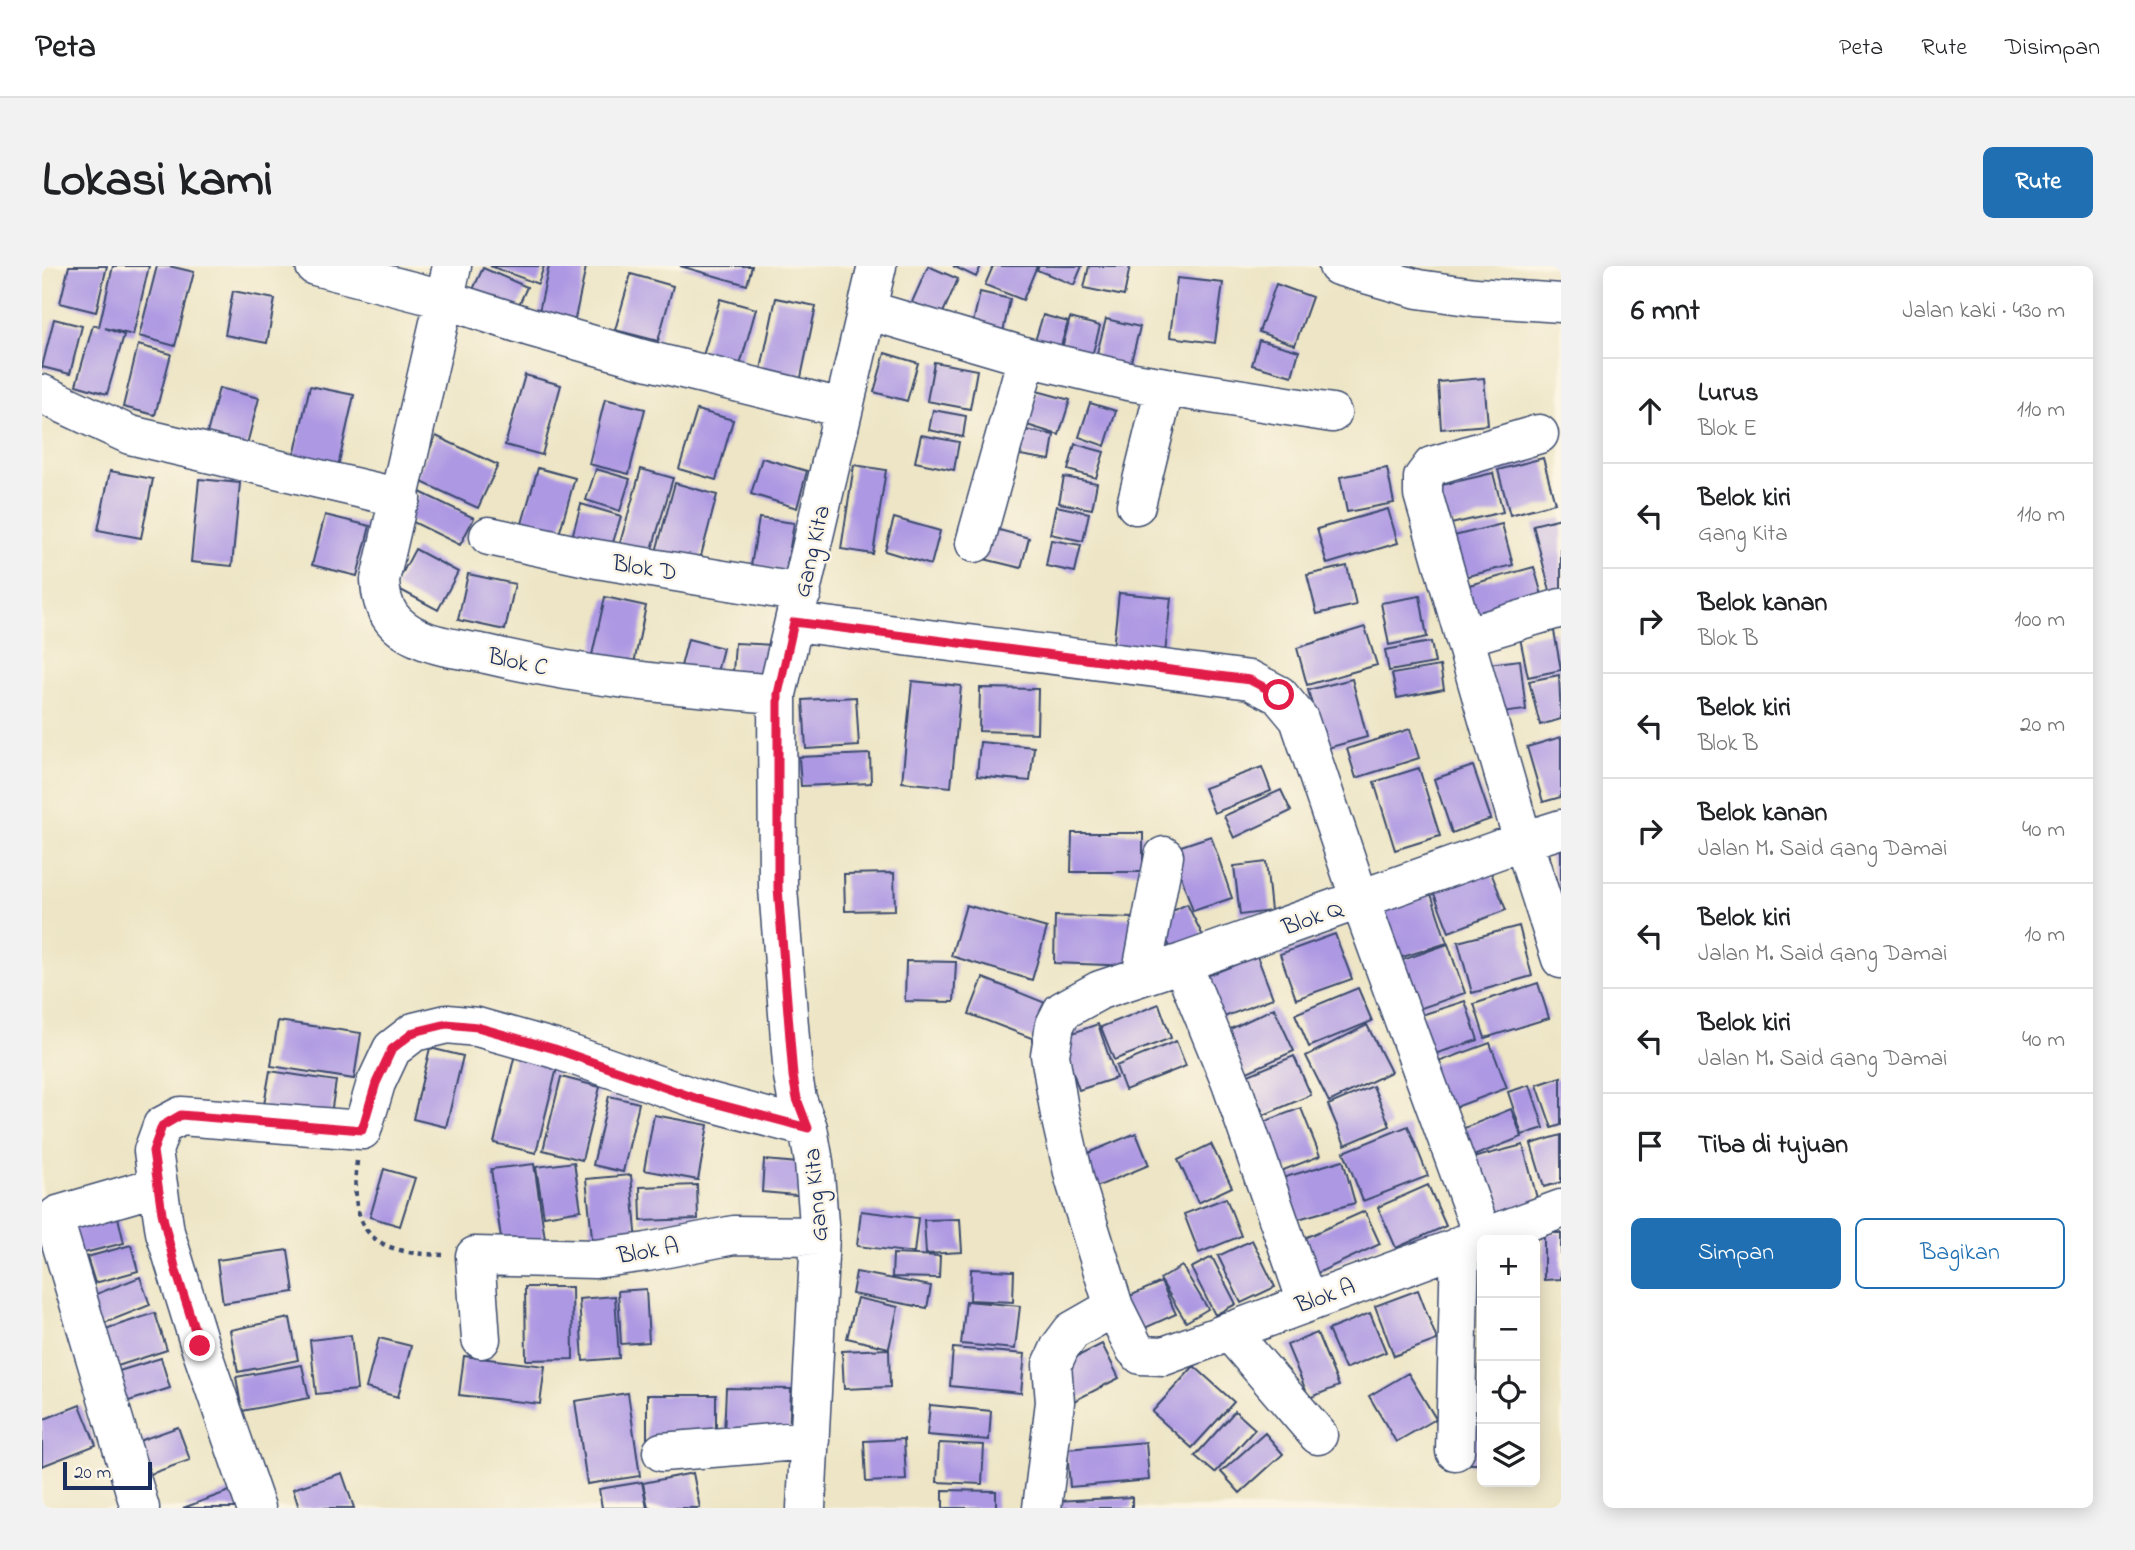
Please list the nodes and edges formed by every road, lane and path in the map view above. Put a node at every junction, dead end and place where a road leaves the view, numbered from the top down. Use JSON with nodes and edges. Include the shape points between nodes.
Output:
{"nodes":[{"id":1,"x":315,"y":266,"type":"edge"},
{"id":2,"x":877,"y":266,"type":"edge"},
{"id":3,"x":1338,"y":266,"type":"edge"},
{"id":4,"x":447,"y":282,"type":"edge"},
{"id":5,"x":1561,"y":303,"type":"edge"},
{"id":6,"x":867,"y":310,"type":"junction"},
{"id":7,"x":1027,"y":357,"type":"junction"},
{"id":8,"x":1165,"y":387,"type":"junction"},
{"id":9,"x":42,"y":394,"type":"edge"},
{"id":10,"x":842,"y":408,"type":"junction"},
{"id":11,"x":1332,"y":413,"type":"dead end"},
{"id":12,"x":1539,"y":435,"type":"dead end"},
{"id":13,"x":401,"y":498,"type":"junction"},
{"id":14,"x":1136,"y":505,"type":"dead end"},
{"id":15,"x":489,"y":536,"type":"dead end"},
{"id":16,"x":975,"y":543,"type":"dead end"},
{"id":17,"x":798,"y":608,"type":"junction"},
{"id":18,"x":1561,"y":608,"type":"edge"},
{"id":19,"x":1464,"y":637,"type":"junction"},
{"id":20,"x":778,"y":694,"type":"junction"},
{"id":21,"x":1561,"y":829,"type":"edge"},
{"id":22,"x":1523,"y":841,"type":"junction"},
{"id":23,"x":1164,"y":856,"type":"dead end"},
{"id":24,"x":1360,"y":900,"type":"junction"},
{"id":25,"x":1561,"y":959,"type":"edge"},
{"id":26,"x":1182,"y":963,"type":"junction"},
{"id":27,"x":1141,"y":976,"type":"junction"},
{"id":28,"x":808,"y":1128,"type":"junction"},
{"id":29,"x":362,"y":1130,"type":"junction"},
{"id":30,"x":158,"y":1186,"type":"junction"},
{"id":31,"x":1561,"y":1209,"type":"edge"},
{"id":32,"x":820,"y":1236,"type":"junction"},
{"id":33,"x":1471,"y":1241,"type":"junction"},
{"id":34,"x":475,"y":1255,"type":"junction"},
{"id":35,"x":1307,"y":1302,"type":"junction"},
{"id":36,"x":1114,"y":1307,"type":"junction"},
{"id":37,"x":1229,"y":1331,"type":"junction"},
{"id":38,"x":481,"y":1339,"type":"dead end"},
{"id":39,"x":1318,"y":1435,"type":"dead end"},
{"id":40,"x":810,"y":1440,"type":"junction"},
{"id":41,"x":1455,"y":1451,"type":"dead end"},
{"id":42,"x":662,"y":1452,"type":"dead end"},
{"id":43,"x":140,"y":1508,"type":"edge"},
{"id":44,"x":256,"y":1508,"type":"edge"},
{"id":45,"x":806,"y":1508,"type":"edge"},
{"id":46,"x":1042,"y":1508,"type":"edge"}],
"edges":[{"from":1,"to":4,"type":"street"},
{"from":2,"to":6,"type":"street","name":"Gang Kita"},
{"from":3,"to":5,"type":"street","via":[[1418,289]]},
{"from":4,"to":10,"type":"street","via":[[530,327]]},
{"from":4,"to":13,"type":"street","name":"Blok C"},
{"from":6,"to":7,"type":"street"},
{"from":6,"to":10,"type":"street","name":"Gang Kita"},
{"from":7,"to":8,"type":"street"},
{"from":7,"to":16,"type":"street"},
{"from":8,"to":11,"type":"street"},
{"from":8,"to":14,"type":"street"},
{"from":9,"to":13,"type":"street","via":[[130,435]]},
{"from":10,"to":17,"type":"street","name":"Gang Kita"},
{"from":12,"to":19,"type":"street","via":[[1432,466],[1423,478],[1423,494]]},
{"from":13,"to":20,"type":"street","name":"Blok C","via":[[380,580],[381,599],[387,614],[420,639],[543,667],[661,685]]},
{"from":15,"to":17,"type":"street","name":"Blok D"},
{"from":17,"to":20,"type":"street","name":"Gang Kita"},
{"from":17,"to":24,"type":"street","name":"Blok D","via":[[1250,680],[1279,695],[1299,719]]},
{"from":18,"to":19,"type":"street"},
{"from":19,"to":22,"type":"street"},
{"from":20,"to":28,"type":"street","name":"Gang Kita","via":[[778,888],[793,1076]]},
{"from":21,"to":22,"type":"street","name":"Blok Q"},
{"from":22,"to":24,"type":"street","name":"Blok Q"},
{"from":22,"to":25,"type":"street"},
{"from":23,"to":27,"type":"street"},
{"from":24,"to":26,"type":"street","name":"Blok Q"},
{"from":24,"to":33,"type":"street"},
{"from":26,"to":27,"type":"street","name":"Blok Q"},
{"from":26,"to":35,"type":"street","via":[[1231,1083]]},
{"from":27,"to":36,"type":"street","name":"Blok Q","via":[[1100,990],[1062,1012],[1050,1055],[1075,1181]]},
{"from":28,"to":29,"type":"street","via":[[695,1098],[555,1049],[477,1027],[447,1024],[414,1032],[392,1049]]},
{"from":28,"to":32,"type":"street","name":"Gang Kita"},
{"from":29,"to":30,"type":"street","via":[[181,1115],[162,1126],[153,1151]]},
{"from":29,"to":34,"type":"path","via":[[354,1189],[359,1219],[372,1238],[419,1254]]},
{"from":30,"to":43,"type":"street","via":[[54,1219]]},
{"from":30,"to":44,"type":"street","via":[[176,1271]]},
{"from":31,"to":33,"type":"street","name":"Blok A"},
{"from":32,"to":34,"type":"street","name":"Blok A","via":[[734,1235],[595,1259]]},
{"from":32,"to":40,"type":"street","name":"Gang Kita"},
{"from":33,"to":35,"type":"street","name":"Blok A"},
{"from":33,"to":41,"type":"street"},
{"from":34,"to":38,"type":"street"},
{"from":35,"to":37,"type":"street","name":"Blok A"},
{"from":36,"to":37,"type":"street","name":"Blok A","via":[[1141,1354],[1164,1356]]},
{"from":36,"to":46,"type":"street","via":[[1072,1331],[1052,1365],[1055,1402]]},
{"from":37,"to":39,"type":"street"},
{"from":40,"to":42,"type":"street"},
{"from":40,"to":45,"type":"street","name":"Gang Kita"}]}
